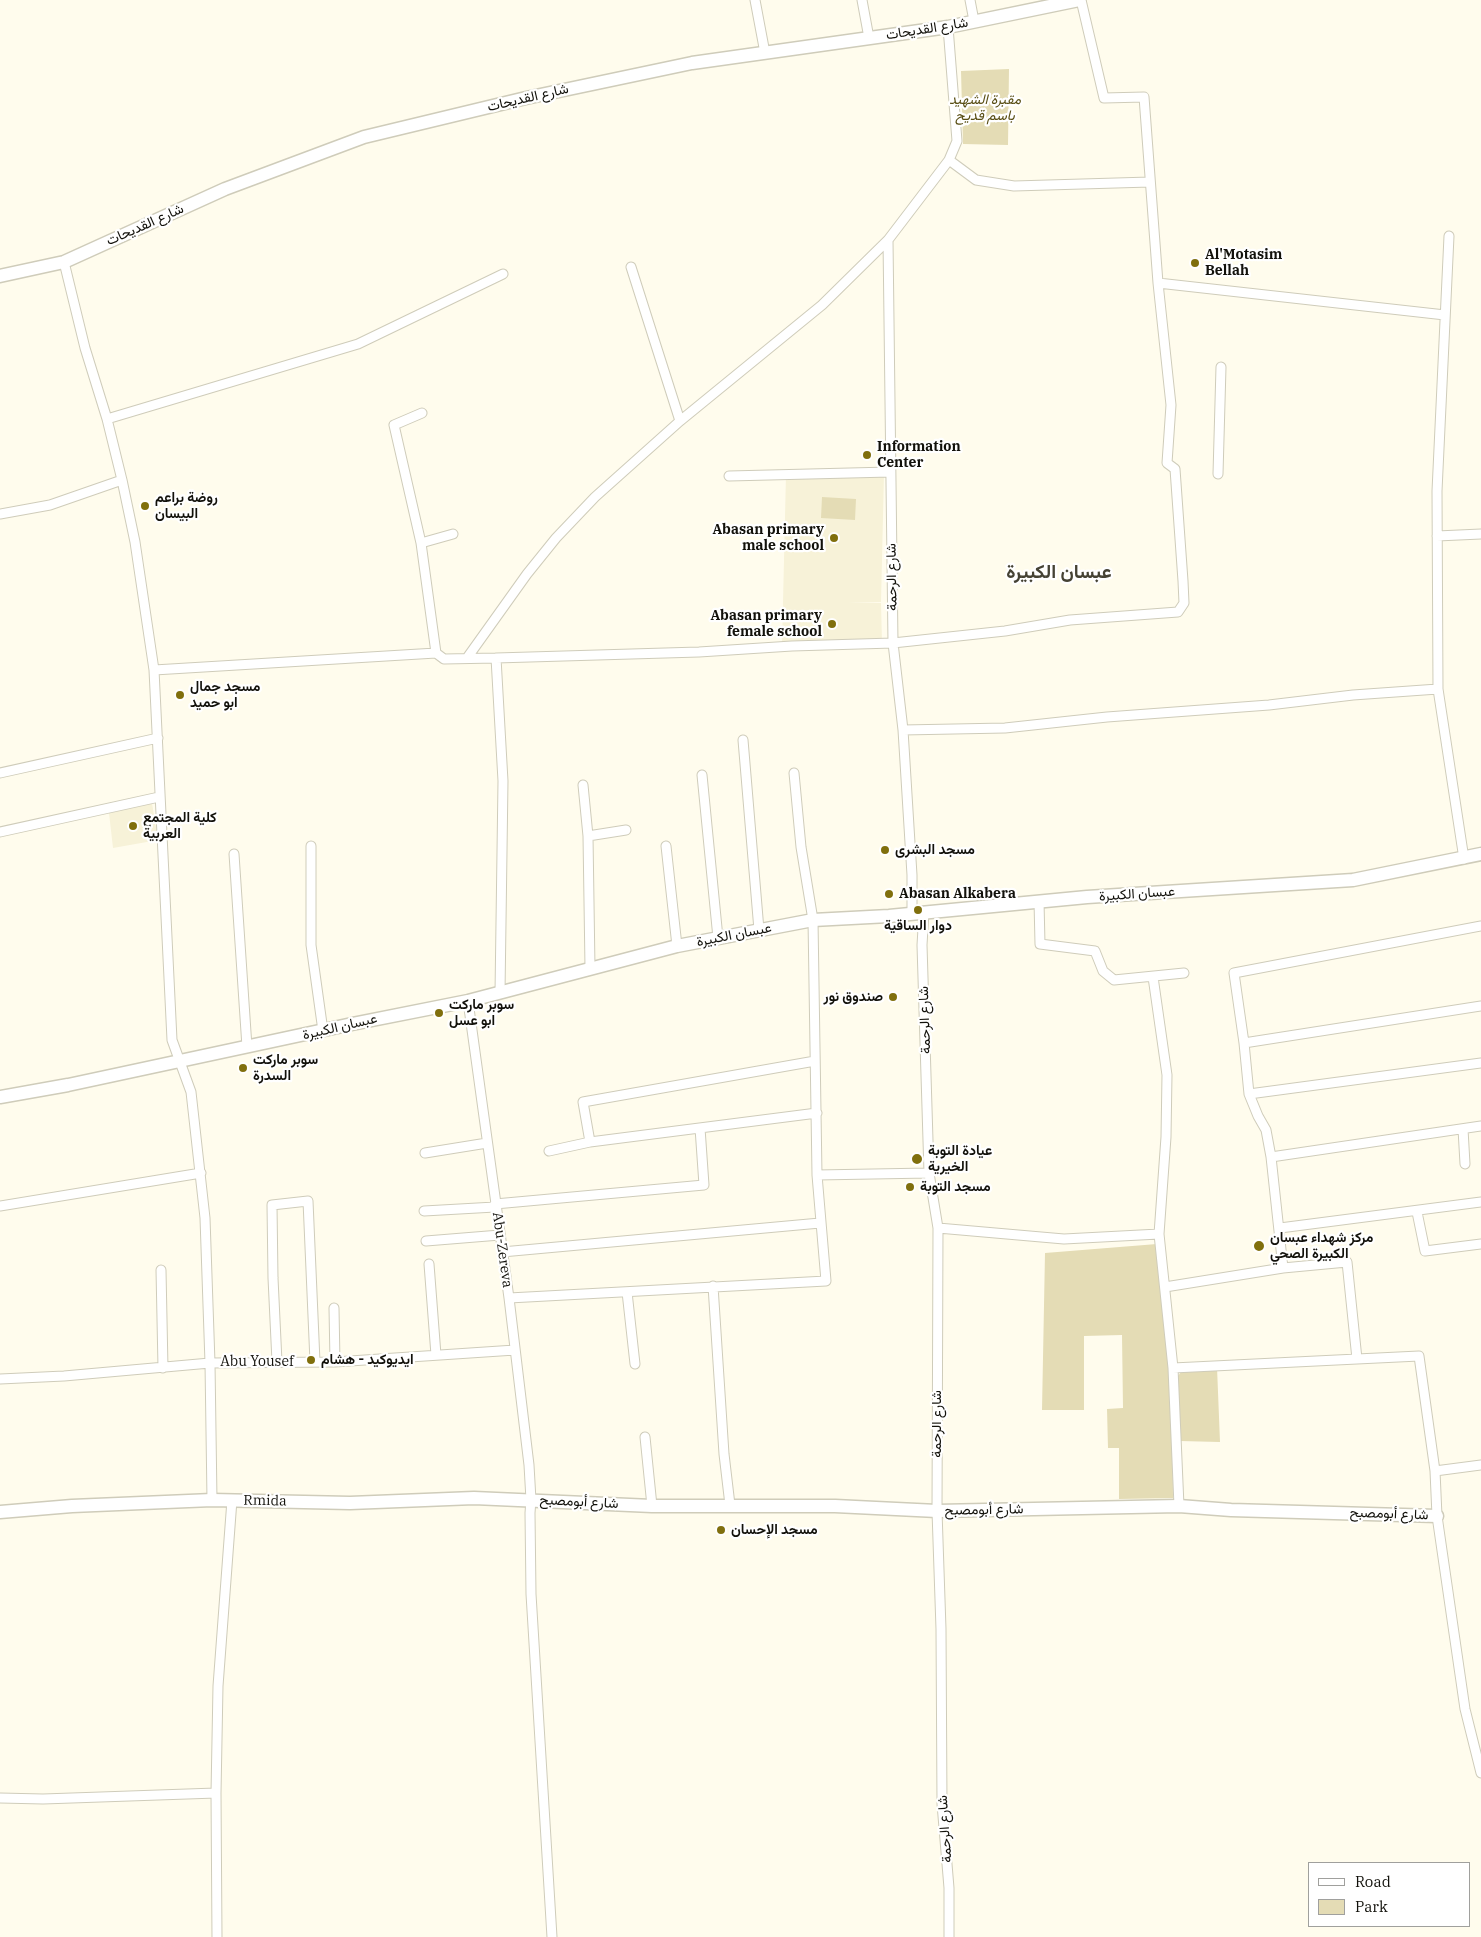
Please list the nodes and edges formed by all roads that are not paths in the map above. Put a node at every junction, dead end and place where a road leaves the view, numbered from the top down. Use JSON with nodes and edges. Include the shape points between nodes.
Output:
{"nodes":[{"id":1,"x":755,"y":0,"type":"edge"},
{"id":2,"x":862,"y":0,"type":"edge"},
{"id":3,"x":970,"y":0,"type":"edge"},
{"id":4,"x":1080,"y":0,"type":"edge"},
{"id":5,"x":974,"y":21,"type":"junction"},
{"id":6,"x":948,"y":27,"type":"junction"},
{"id":7,"x":868,"y":38,"type":"junction"},
{"id":8,"x":765,"y":53,"type":"junction"},
{"id":9,"x":949,"y":160,"type":"junction"},
{"id":10,"x":1150,"y":182,"type":"junction"},
{"id":11,"x":1448,"y":236,"type":"dead end"},
{"id":12,"x":888,"y":240,"type":"junction"},
{"id":13,"x":64,"y":262,"type":"junction"},
{"id":14,"x":631,"y":267,"type":"dead end"},
{"id":15,"x":504,"y":274,"type":"dead end"},
{"id":16,"x":0,"y":276,"type":"edge"},
{"id":17,"x":1158,"y":282,"type":"junction"},
{"id":18,"x":1445,"y":315,"type":"junction"},
{"id":19,"x":1221,"y":367,"type":"dead end"},
{"id":20,"x":422,"y":413,"type":"dead end"},
{"id":21,"x":107,"y":420,"type":"junction"},
{"id":22,"x":680,"y":422,"type":"junction"},
{"id":23,"x":890,"y":472,"type":"junction"},
{"id":24,"x":1218,"y":474,"type":"dead end"},
{"id":25,"x":729,"y":476,"type":"dead end"},
{"id":26,"x":122,"y":480,"type":"junction"},
{"id":27,"x":0,"y":514,"type":"edge"},
{"id":28,"x":453,"y":534,"type":"dead end"},
{"id":29,"x":1481,"y":534,"type":"edge"},
{"id":30,"x":1437,"y":536,"type":"junction"},
{"id":31,"x":420,"y":543,"type":"junction"},
{"id":32,"x":893,"y":643,"type":"junction"},
{"id":33,"x":436,"y":653,"type":"junction"},
{"id":34,"x":466,"y":658,"type":"junction"},
{"id":35,"x":496,"y":658,"type":"junction"},
{"id":36,"x":154,"y":670,"type":"junction"},
{"id":37,"x":1438,"y":689,"type":"junction"},
{"id":38,"x":903,"y":730,"type":"junction"},
{"id":39,"x":158,"y":738,"type":"junction"},
{"id":40,"x":743,"y":740,"type":"dead end"},
{"id":41,"x":794,"y":773,"type":"dead end"},
{"id":42,"x":0,"y":774,"type":"edge"},
{"id":43,"x":702,"y":775,"type":"dead end"},
{"id":44,"x":583,"y":785,"type":"dead end"},
{"id":45,"x":159,"y":797,"type":"junction"},
{"id":46,"x":626,"y":830,"type":"dead end"},
{"id":47,"x":0,"y":832,"type":"edge"},
{"id":48,"x":588,"y":836,"type":"junction"},
{"id":49,"x":311,"y":846,"type":"dead end"},
{"id":50,"x":666,"y":846,"type":"dead end"},
{"id":51,"x":234,"y":854,"type":"dead end"},
{"id":52,"x":1481,"y":854,"type":"edge"},
{"id":53,"x":1464,"y":859,"type":"junction"},
{"id":54,"x":1039,"y":901,"type":"junction"},
{"id":55,"x":918,"y":913,"type":"junction"},
{"id":56,"x":813,"y":920,"type":"junction"},
{"id":57,"x":1481,"y":926,"type":"edge"},
{"id":58,"x":758,"y":930,"type":"junction"},
{"id":59,"x":718,"y":938,"type":"junction"},
{"id":60,"x":677,"y":946,"type":"junction"},
{"id":61,"x":590,"y":968,"type":"junction"},
{"id":62,"x":1184,"y":973,"type":"dead end"},
{"id":63,"x":1153,"y":977,"type":"junction"},
{"id":64,"x":500,"y":993,"type":"junction"},
{"id":65,"x":468,"y":1001,"type":"junction"},
{"id":66,"x":1481,"y":1006,"type":"edge"},
{"id":67,"x":323,"y":1031,"type":"junction"},
{"id":68,"x":1244,"y":1043,"type":"junction"},
{"id":69,"x":247,"y":1047,"type":"junction"},
{"id":70,"x":180,"y":1061,"type":"junction"},
{"id":71,"x":815,"y":1061,"type":"junction"},
{"id":72,"x":1481,"y":1063,"type":"edge"},
{"id":73,"x":1249,"y":1094,"type":"junction"},
{"id":74,"x":0,"y":1097,"type":"edge"},
{"id":75,"x":816,"y":1113,"type":"junction"},
{"id":76,"x":1481,"y":1126,"type":"edge"},
{"id":77,"x":700,"y":1128,"type":"junction"},
{"id":78,"x":1463,"y":1129,"type":"junction"},
{"id":79,"x":590,"y":1142,"type":"junction"},
{"id":80,"x":487,"y":1144,"type":"junction"},
{"id":81,"x":549,"y":1151,"type":"dead end"},
{"id":82,"x":425,"y":1153,"type":"dead end"},
{"id":83,"x":1271,"y":1157,"type":"junction"},
{"id":84,"x":1465,"y":1164,"type":"dead end"},
{"id":85,"x":201,"y":1173,"type":"junction"},
{"id":86,"x":930,"y":1173,"type":"junction"},
{"id":87,"x":817,"y":1175,"type":"junction"},
{"id":88,"x":1481,"y":1202,"type":"edge"},
{"id":89,"x":495,"y":1205,"type":"junction"},
{"id":90,"x":0,"y":1206,"type":"edge"},
{"id":91,"x":424,"y":1211,"type":"dead end"},
{"id":92,"x":1417,"y":1212,"type":"junction"},
{"id":93,"x":820,"y":1223,"type":"junction"},
{"id":94,"x":938,"y":1228,"type":"junction"},
{"id":95,"x":1280,"y":1228,"type":"junction"},
{"id":96,"x":1159,"y":1234,"type":"junction"},
{"id":97,"x":500,"y":1236,"type":"junction"},
{"id":98,"x":426,"y":1241,"type":"dead end"},
{"id":99,"x":1481,"y":1244,"type":"edge"},
{"id":100,"x":502,"y":1252,"type":"junction"},
{"id":101,"x":429,"y":1264,"type":"dead end"},
{"id":102,"x":1283,"y":1268,"type":"junction"},
{"id":103,"x":161,"y":1270,"type":"dead end"},
{"id":104,"x":713,"y":1286,"type":"junction"},
{"id":105,"x":1165,"y":1287,"type":"junction"},
{"id":106,"x":627,"y":1292,"type":"junction"},
{"id":107,"x":509,"y":1298,"type":"junction"},
{"id":108,"x":334,"y":1308,"type":"dead end"},
{"id":109,"x":515,"y":1350,"type":"junction"},
{"id":110,"x":436,"y":1355,"type":"junction"},
{"id":111,"x":1357,"y":1359,"type":"junction"},
{"id":112,"x":278,"y":1362,"type":"junction"},
{"id":113,"x":315,"y":1362,"type":"junction"},
{"id":114,"x":335,"y":1362,"type":"junction"},
{"id":115,"x":210,"y":1363,"type":"junction"},
{"id":116,"x":635,"y":1364,"type":"dead end"},
{"id":117,"x":163,"y":1368,"type":"junction"},
{"id":118,"x":1173,"y":1368,"type":"junction"},
{"id":119,"x":0,"y":1379,"type":"edge"},
{"id":120,"x":645,"y":1437,"type":"dead end"},
{"id":121,"x":1481,"y":1465,"type":"edge"},
{"id":122,"x":1435,"y":1471,"type":"junction"},
{"id":123,"x":212,"y":1500,"type":"junction"},
{"id":124,"x":232,"y":1500,"type":"junction"},
{"id":125,"x":531,"y":1500,"type":"junction"},
{"id":126,"x":730,"y":1505,"type":"junction"},
{"id":127,"x":652,"y":1506,"type":"junction"},
{"id":128,"x":1180,"y":1506,"type":"junction"},
{"id":129,"x":937,"y":1511,"type":"junction"},
{"id":130,"x":0,"y":1512,"type":"edge"},
{"id":131,"x":1437,"y":1516,"type":"junction"},
{"id":132,"x":1481,"y":1773,"type":"edge"},
{"id":133,"x":216,"y":1793,"type":"junction"},
{"id":134,"x":0,"y":1798,"type":"edge"},
{"id":135,"x":216,"y":1937,"type":"edge"},
{"id":136,"x":552,"y":1937,"type":"edge"},
{"id":137,"x":949,"y":1937,"type":"edge"}],
"edges":[{"from":1,"to":8,"type":"street"},
{"from":2,"to":7,"type":"street"},
{"from":3,"to":5,"type":"street"},
{"from":4,"to":5,"type":"street","name":"شارع القديحات"},
{"from":4,"to":10,"type":"street","via":[[1104,98],[1144,97]]},
{"from":5,"to":6,"type":"street","name":"شارع القديحات"},
{"from":6,"to":7,"type":"street","name":"شارع القديحات"},
{"from":6,"to":9,"type":"street","via":[[957,141]]},
{"from":7,"to":8,"type":"street","name":"شارع القديحات"},
{"from":8,"to":13,"type":"street","name":"شارع القديحات","via":[[672,67],[364,137],[226,189]]},
{"from":9,"to":10,"type":"street","via":[[976,180],[1014,186]]},
{"from":9,"to":12,"type":"street"},
{"from":10,"to":17,"type":"street"},
{"from":11,"to":18,"type":"street"},
{"from":12,"to":22,"type":"street","via":[[822,305]]},
{"from":12,"to":23,"type":"street","name":"شارع الرحمة"},
{"from":13,"to":16,"type":"street","name":"شارع القديحات"},
{"from":13,"to":21,"type":"street"},
{"from":14,"to":22,"type":"street"},
{"from":15,"to":21,"type":"street","via":[[358,344]]},
{"from":17,"to":18,"type":"street"},
{"from":17,"to":32,"type":"street","via":[[1170,405],[1166,463],[1175,469],[1183,581],[1184,603],[1178,612],[1070,620],[1005,631]]},
{"from":18,"to":30,"type":"street"},
{"from":19,"to":24,"type":"street"},
{"from":20,"to":31,"type":"street","via":[[394,425]]},
{"from":21,"to":26,"type":"street"},
{"from":22,"to":34,"type":"street","via":[[595,497],[556,538]]},
{"from":23,"to":25,"type":"street"},
{"from":23,"to":32,"type":"street","name":"شارع الرحمة"},
{"from":26,"to":27,"type":"street","via":[[50,505]]},
{"from":26,"to":36,"type":"street","via":[[135,542]]},
{"from":28,"to":31,"type":"street"},
{"from":29,"to":30,"type":"street"},
{"from":30,"to":37,"type":"street"},
{"from":31,"to":33,"type":"street"},
{"from":32,"to":35,"type":"street"},
{"from":32,"to":38,"type":"street","name":"شارع الرحمة"},
{"from":33,"to":34,"type":"street","via":[[444,659]]},
{"from":33,"to":36,"type":"street"},
{"from":34,"to":35,"type":"street"},
{"from":35,"to":64,"type":"street","via":[[502,781]]},
{"from":36,"to":39,"type":"street"},
{"from":37,"to":38,"type":"street","via":[[1005,728]]},
{"from":37,"to":53,"type":"street"},
{"from":38,"to":55,"type":"street","name":"شارع الرحمة","via":[[912,875]]},
{"from":39,"to":42,"type":"street"},
{"from":39,"to":45,"type":"street"},
{"from":40,"to":58,"type":"street"},
{"from":41,"to":56,"type":"street"},
{"from":43,"to":59,"type":"street"},
{"from":44,"to":48,"type":"street"},
{"from":45,"to":47,"type":"street"},
{"from":45,"to":70,"type":"street","via":[[172,1040]]},
{"from":46,"to":48,"type":"street"},
{"from":48,"to":61,"type":"street"},
{"from":49,"to":67,"type":"street","via":[[310,945]]},
{"from":50,"to":60,"type":"street"},
{"from":51,"to":69,"type":"street"},
{"from":52,"to":53,"type":"street","name":"عبسان الكبيرة"},
{"from":53,"to":54,"type":"street","name":"عبسان الكبيرة","via":[[1353,880]]},
{"from":54,"to":55,"type":"street","name":"عبسان الكبيرة"},
{"from":54,"to":63,"type":"street","via":[[1040,944],[1095,951],[1103,971],[1114,980]]},
{"from":55,"to":56,"type":"street","name":"عبسان الكبيرة"},
{"from":55,"to":86,"type":"street","name":"شارع الرحمة","via":[[922,945]]},
{"from":56,"to":58,"type":"street","name":"عبسان الكبيرة"},
{"from":56,"to":71,"type":"street"},
{"from":57,"to":68,"type":"street","via":[[1234,973]]},
{"from":58,"to":59,"type":"street","name":"عبسان الكبيرة"},
{"from":59,"to":60,"type":"street","name":"عبسان الكبيرة"},
{"from":60,"to":61,"type":"street","name":"عبسان الكبيرة"},
{"from":61,"to":64,"type":"street","name":"عبسان الكبيرة"},
{"from":62,"to":63,"type":"street"},
{"from":63,"to":96,"type":"street","via":[[1167,1075]]},
{"from":64,"to":65,"type":"street","name":"عبسان الكبيرة"},
{"from":65,"to":67,"type":"street","name":"عبسان الكبيرة"},
{"from":65,"to":80,"type":"street","name":"Abu-Zereva"},
{"from":66,"to":68,"type":"street"},
{"from":67,"to":69,"type":"street","name":"عبسان الكبيرة"},
{"from":68,"to":73,"type":"street"},
{"from":69,"to":70,"type":"street","name":"عبسان الكبيرة"},
{"from":70,"to":74,"type":"street","name":"عبسان الكبيرة"},
{"from":70,"to":85,"type":"street","via":[[191,1092]]},
{"from":71,"to":75,"type":"street"},
{"from":71,"to":79,"type":"street","via":[[583,1102]]},
{"from":72,"to":73,"type":"street"},
{"from":73,"to":83,"type":"street","via":[[1266,1130]]},
{"from":75,"to":77,"type":"street"},
{"from":75,"to":87,"type":"street"},
{"from":76,"to":78,"type":"street"},
{"from":77,"to":79,"type":"street"},
{"from":77,"to":89,"type":"street","via":[[704,1185]]},
{"from":78,"to":83,"type":"street"},
{"from":78,"to":84,"type":"street"},
{"from":79,"to":81,"type":"street"},
{"from":80,"to":82,"type":"street"},
{"from":80,"to":89,"type":"street","name":"Abu-Zereva"},
{"from":83,"to":95,"type":"street"},
{"from":85,"to":90,"type":"street"},
{"from":85,"to":115,"type":"street"},
{"from":86,"to":87,"type":"street"},
{"from":86,"to":94,"type":"street","name":"شارع الرحمة"},
{"from":87,"to":93,"type":"street"},
{"from":88,"to":92,"type":"street"},
{"from":89,"to":91,"type":"street"},
{"from":89,"to":97,"type":"street","name":"Abu-Zereva"},
{"from":92,"to":95,"type":"street"},
{"from":92,"to":99,"type":"street","via":[[1425,1250]]},
{"from":93,"to":100,"type":"street"},
{"from":93,"to":104,"type":"street","via":[[826,1281]]},
{"from":94,"to":96,"type":"street","via":[[1064,1239]]},
{"from":94,"to":129,"type":"street","name":"شارع الرحمة"},
{"from":95,"to":102,"type":"street"},
{"from":96,"to":105,"type":"street"},
{"from":97,"to":98,"type":"street"},
{"from":97,"to":100,"type":"street","name":"Abu-Zereva"},
{"from":100,"to":107,"type":"street","name":"Abu-Zereva"},
{"from":101,"to":110,"type":"street"},
{"from":102,"to":105,"type":"street"},
{"from":102,"to":111,"type":"street","via":[[1347,1262]]},
{"from":103,"to":117,"type":"street"},
{"from":104,"to":106,"type":"street"},
{"from":104,"to":126,"type":"street"},
{"from":105,"to":118,"type":"street"},
{"from":106,"to":107,"type":"street"},
{"from":106,"to":116,"type":"street"},
{"from":107,"to":109,"type":"street","name":"Abu-Zereva"},
{"from":108,"to":114,"type":"street"},
{"from":109,"to":110,"type":"street","name":"Abu Yousef"},
{"from":109,"to":125,"type":"street","name":"Abu-Zereva"},
{"from":110,"to":114,"type":"street","name":"Abu Yousef"},
{"from":111,"to":118,"type":"street"},
{"from":111,"to":122,"type":"street","via":[[1419,1356]]},
{"from":112,"to":113,"type":"street","name":"Abu Yousef"},
{"from":112,"to":113,"type":"street","via":[[272,1204],[308,1201]]},
{"from":112,"to":115,"type":"street","name":"Abu Yousef"},
{"from":113,"to":114,"type":"street","name":"Abu Yousef"},
{"from":115,"to":117,"type":"street","name":"Abu Yousef"},
{"from":115,"to":123,"type":"street"},
{"from":117,"to":119,"type":"street","name":"Abu Yousef"},
{"from":118,"to":128,"type":"street"},
{"from":120,"to":127,"type":"street"},
{"from":121,"to":122,"type":"street"},
{"from":122,"to":131,"type":"street"},
{"from":123,"to":124,"type":"street","name":"Rmida"},
{"from":123,"to":130,"type":"street","name":"Rmida"},
{"from":124,"to":125,"type":"street","name":"Rmida","via":[[350,1503],[474,1498]]},
{"from":124,"to":133,"type":"street","via":[[218,1686]]},
{"from":125,"to":127,"type":"street","name":"شارع أبومصبح"},
{"from":125,"to":136,"type":"street","name":"Abu-Zereva","via":[[531,1594]]},
{"from":126,"to":127,"type":"street","name":"شارع أبومصبح"},
{"from":126,"to":129,"type":"street","name":"شارع أبومصبح"},
{"from":128,"to":129,"type":"street","name":"شارع أبومصبح"},
{"from":128,"to":131,"type":"street","name":"شارع أبومصبح"},
{"from":129,"to":137,"type":"street","name":"شارع الرحمة","via":[[942,1804],[949,1888]]},
{"from":131,"to":132,"type":"street","via":[[1464,1710]]},
{"from":133,"to":134,"type":"street"},
{"from":133,"to":135,"type":"street"}]}
